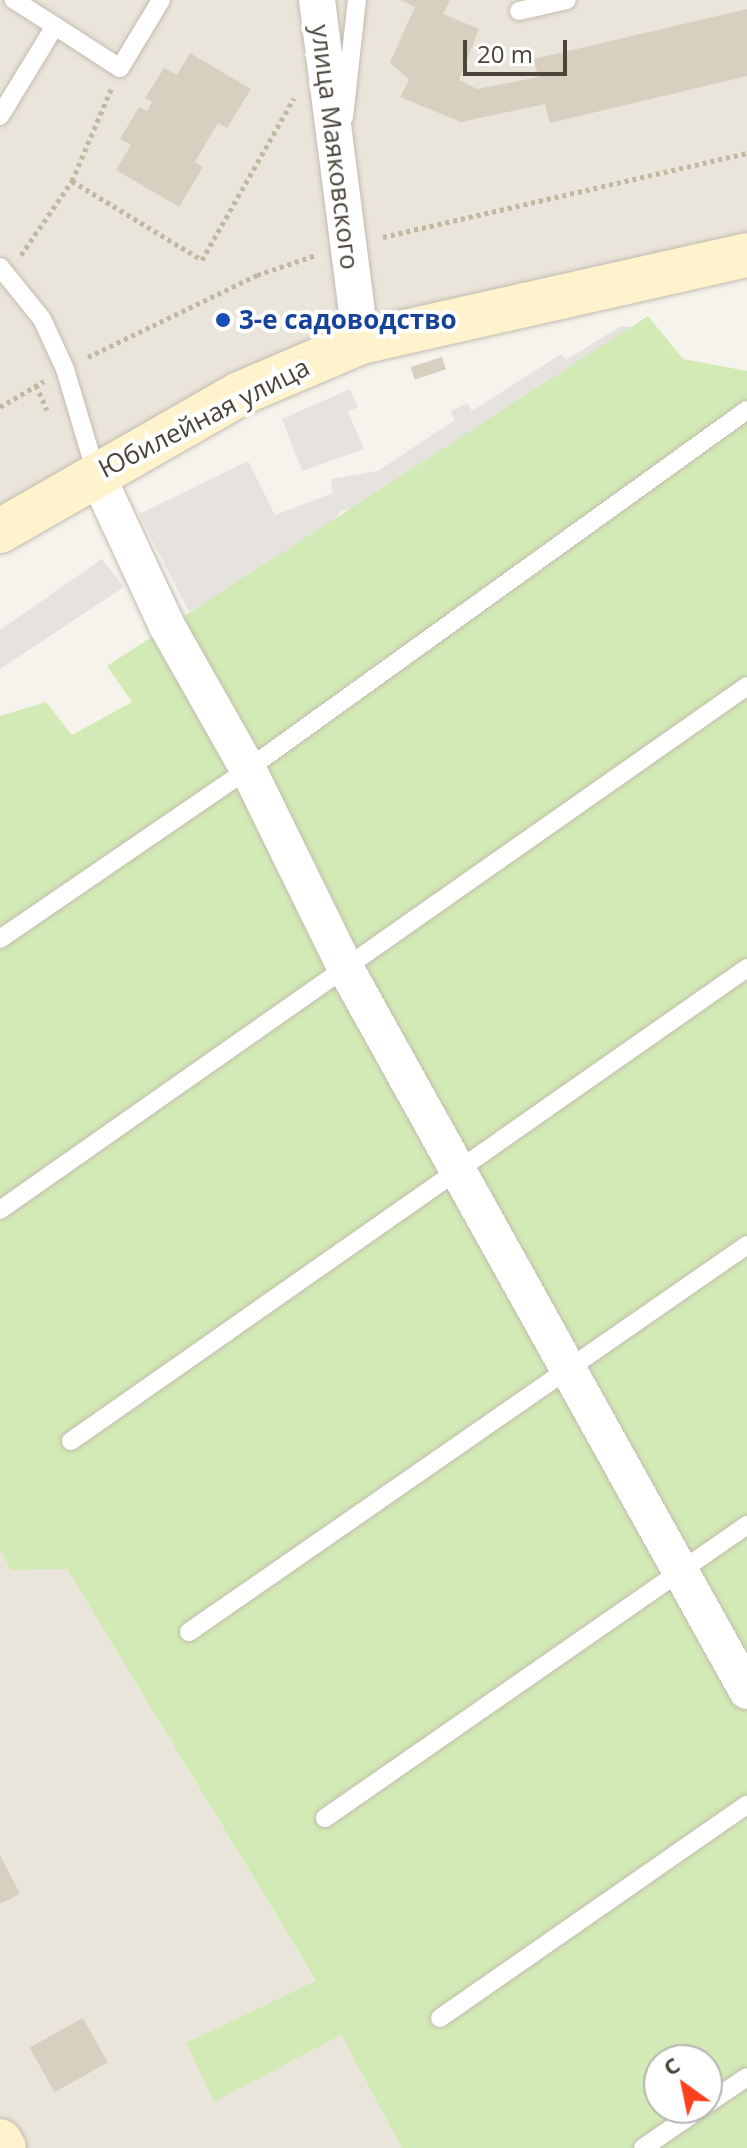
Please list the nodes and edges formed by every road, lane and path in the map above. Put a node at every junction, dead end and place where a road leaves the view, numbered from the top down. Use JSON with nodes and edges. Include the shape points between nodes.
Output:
{"nodes":[{"id":1,"x":14,"y":0,"type":"edge"},
{"id":2,"x":161,"y":0,"type":"edge"},
{"id":3,"x":317,"y":0,"type":"edge"},
{"id":4,"x":357,"y":0,"type":"edge"},
{"id":5,"x":567,"y":0,"type":"edge"},
{"id":6,"x":519,"y":11,"type":"dead end"},
{"id":7,"x":55,"y":26,"type":"junction"},
{"id":8,"x":322,"y":49,"type":"junction"},
{"id":9,"x":120,"y":68,"type":"junction"},
{"id":10,"x":0,"y":116,"type":"edge"},
{"id":11,"x":338,"y":180,"type":"junction"},
{"id":12,"x":72,"y":181,"type":"junction"},
{"id":13,"x":747,"y":255,"type":"edge"},
{"id":14,"x":4,"y":270,"type":"edge"},
{"id":15,"x":361,"y":342,"type":"junction"},
{"id":16,"x":747,"y":410,"type":"edge"},
{"id":17,"x":96,"y":473,"type":"junction"},
{"id":18,"x":0,"y":531,"type":"edge"},
{"id":19,"x":747,"y":686,"type":"edge"},
{"id":20,"x":248,"y":769,"type":"junction"},
{"id":21,"x":0,"y":939,"type":"edge"},
{"id":22,"x":345,"y":967,"type":"junction"},
{"id":23,"x":747,"y":968,"type":"edge"},
{"id":24,"x":457,"y":1172,"type":"junction"},
{"id":25,"x":0,"y":1210,"type":"edge"},
{"id":26,"x":747,"y":1245,"type":"edge"},
{"id":27,"x":566,"y":1373,"type":"junction"},
{"id":28,"x":71,"y":1441,"type":"dead end"},
{"id":29,"x":747,"y":1525,"type":"edge"},
{"id":30,"x":680,"y":1573,"type":"junction"},
{"id":31,"x":189,"y":1632,"type":"dead end"},
{"id":32,"x":747,"y":1691,"type":"edge"},
{"id":33,"x":747,"y":1805,"type":"edge"},
{"id":34,"x":325,"y":1818,"type":"dead end"},
{"id":35,"x":440,"y":2018,"type":"dead end"},
{"id":36,"x":747,"y":2077,"type":"edge"},
{"id":37,"x":723,"y":2093,"type":"edge"},
{"id":38,"x":678,"y":2124,"type":"edge"},
{"id":39,"x":0,"y":2141,"type":"edge"},
{"id":40,"x":4,"y":2148,"type":"edge"},
{"id":41,"x":643,"y":2148,"type":"edge"}],
"edges":[{"from":1,"to":7,"type":"lane"},
{"from":2,"to":9,"type":"lane"},
{"from":3,"to":8,"type":"street","name":"улица Маяковского"},
{"from":4,"to":11,"type":"lane"},
{"from":5,"to":6,"type":"lane"},
{"from":7,"to":9,"type":"lane"},
{"from":7,"to":10,"type":"lane"},
{"from":8,"to":11,"type":"street","name":"улица Маяковского"},
{"from":8,"to":12,"type":"path","via":[[202,260]]},
{"from":9,"to":12,"type":"path"},
{"from":11,"to":15,"type":"street","name":"улица Маяковского"},
{"from":12,"to":14,"type":"path"},
{"from":13,"to":15,"type":"street","name":"Юбилейная улица"},
{"from":14,"to":17,"type":"lane","via":[[42,319],[65,369]]},
{"from":15,"to":17,"type":"street","name":"Юбилейная улица","via":[[239,394]]},
{"from":16,"to":20,"type":"lane"},
{"from":17,"to":18,"type":"street","name":"Юбилейная улица"},
{"from":17,"to":20,"type":"street","via":[[167,626]]},
{"from":19,"to":22,"type":"lane"},
{"from":20,"to":21,"type":"lane"},
{"from":20,"to":22,"type":"street"},
{"from":22,"to":24,"type":"street"},
{"from":22,"to":25,"type":"lane"},
{"from":23,"to":24,"type":"lane"},
{"from":24,"to":27,"type":"street"},
{"from":24,"to":28,"type":"lane"},
{"from":26,"to":27,"type":"lane"},
{"from":27,"to":30,"type":"street"},
{"from":27,"to":31,"type":"lane"},
{"from":29,"to":30,"type":"lane"},
{"from":30,"to":32,"type":"street"},
{"from":30,"to":34,"type":"lane"},
{"from":33,"to":35,"type":"lane"},
{"from":36,"to":37,"type":"lane"},
{"from":38,"to":41,"type":"lane"},
{"from":39,"to":40,"type":"street"}]}
